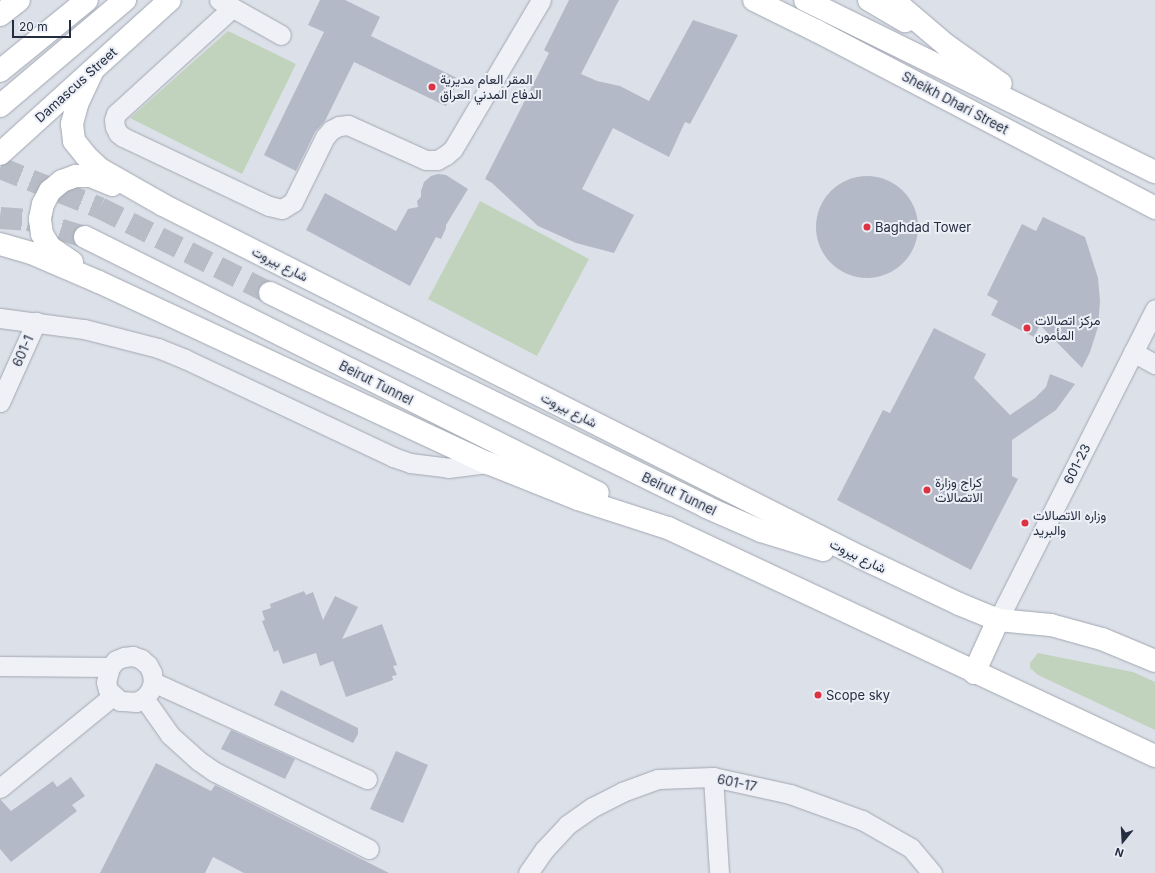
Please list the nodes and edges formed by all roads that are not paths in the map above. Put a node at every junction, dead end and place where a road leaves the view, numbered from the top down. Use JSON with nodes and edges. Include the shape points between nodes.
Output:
{"nodes":[{"id":1,"x":19,"y":0,"type":"edge"},
{"id":2,"x":87,"y":0,"type":"edge"},
{"id":3,"x":125,"y":0,"type":"edge"},
{"id":4,"x":170,"y":0,"type":"edge"},
{"id":5,"x":541,"y":0,"type":"edge"},
{"id":6,"x":754,"y":0,"type":"edge"},
{"id":7,"x":805,"y":0,"type":"edge"},
{"id":8,"x":869,"y":0,"type":"edge"},
{"id":9,"x":893,"y":0,"type":"edge"},
{"id":10,"x":226,"y":4,"type":"edge"},
{"id":11,"x":0,"y":15,"type":"edge"},
{"id":12,"x":281,"y":35,"type":"dead end"},
{"id":13,"x":946,"y":45,"type":"junction"},
{"id":14,"x":93,"y":70,"type":"junction"},
{"id":15,"x":0,"y":71,"type":"edge"},
{"id":16,"x":0,"y":106,"type":"edge"},
{"id":17,"x":1067,"y":127,"type":"junction"},
{"id":18,"x":0,"y":154,"type":"edge"},
{"id":19,"x":1152,"y":169,"type":"edge"},
{"id":20,"x":164,"y":205,"type":"junction"},
{"id":21,"x":1155,"y":208,"type":"edge"},
{"id":22,"x":85,"y":237,"type":"tunnel mouth"},
{"id":23,"x":0,"y":244,"type":"edge"},
{"id":24,"x":99,"y":282,"type":"junction"},
{"id":25,"x":270,"y":293,"type":"tunnel mouth"},
{"id":26,"x":1155,"y":308,"type":"edge"},
{"id":27,"x":0,"y":318,"type":"edge"},
{"id":28,"x":36,"y":322,"type":"junction"},
{"id":29,"x":1133,"y":352,"type":"junction"},
{"id":30,"x":1155,"y":364,"type":"edge"},
{"id":31,"x":0,"y":402,"type":"edge"},
{"id":32,"x":488,"y":463,"type":"junction"},
{"id":33,"x":668,"y":528,"type":"junction"},
{"id":34,"x":860,"y":557,"type":"junction"},
{"id":35,"x":998,"y":620,"type":"junction"},
{"id":36,"x":1155,"y":661,"type":"edge"},
{"id":37,"x":0,"y":666,"type":"edge"},
{"id":38,"x":110,"y":667,"type":"junction"},
{"id":39,"x":974,"y":672,"type":"junction"},
{"id":40,"x":153,"y":682,"type":"junction"},
{"id":41,"x":113,"y":696,"type":"junction"},
{"id":42,"x":144,"y":698,"type":"junction"},
{"id":43,"x":1155,"y":756,"type":"edge"},
{"id":44,"x":713,"y":777,"type":"junction"},
{"id":45,"x":367,"y":779,"type":"dead end"},
{"id":46,"x":0,"y":788,"type":"edge"},
{"id":47,"x":369,"y":848,"type":"dead end"},
{"id":48,"x":528,"y":873,"type":"edge"},
{"id":49,"x":719,"y":873,"type":"edge"},
{"id":50,"x":932,"y":873,"type":"edge"}],
"edges":[{"from":1,"to":11,"type":"main road"},
{"from":2,"to":15,"type":"main road"},
{"from":3,"to":16,"type":"main road"},
{"from":4,"to":14,"type":"main road","name":"Damascus Street"},
{"from":5,"to":10,"type":"street","via":[[453,149],[446,156],[437,160],[426,160],[348,125],[338,126],[325,137],[293,202],[282,209],[269,206],[130,140],[118,133],[115,127],[114,120],[121,110]]},
{"from":6,"to":21,"type":"main road","name":"Sheikh Dhari Street"},
{"from":7,"to":17,"type":"main road","name":"Sheikh Dhari Street"},
{"from":8,"to":13,"type":"main road"},
{"from":9,"to":13,"type":"main road","name":"Sheikh Dhari Street"},
{"from":10,"to":12,"type":"street"},
{"from":13,"to":17,"type":"main road","name":"Sheikh Dhari Street"},
{"from":14,"to":18,"type":"main road","name":"Damascus Street"},
{"from":14,"to":20,"type":"main road","name":"شارع بيروت","via":[[72,124],[74,142],[100,169]]},
{"from":17,"to":19,"type":"main road","name":"Sheikh Dhari Street"},
{"from":20,"to":24,"type":"main road","via":[[136,197],[91,176],[76,176],[62,181],[50,191],[43,204],[40,219],[42,234],[50,247]]},
{"from":20,"to":34,"type":"main road","name":"شارع بيروت"},
{"from":22,"to":33,"type":"main road","name":"Beirut Tunnel"},
{"from":23,"to":24,"type":"main road","via":[[31,253]]},
{"from":24,"to":32,"type":"main road"},
{"from":25,"to":34,"type":"main road","name":"Beirut Tunnel","via":[[706,507],[768,533]]},
{"from":26,"to":29,"type":"street","name":"601-23"},
{"from":27,"to":28,"type":"street"},
{"from":28,"to":31,"type":"street","name":"601-1"},
{"from":28,"to":32,"type":"street","via":[[108,334],[158,348],[393,458],[448,468]]},
{"from":29,"to":30,"type":"street"},
{"from":29,"to":35,"type":"street","name":"601-23"},
{"from":32,"to":33,"type":"main road","via":[[578,499]]},
{"from":33,"to":39,"type":"main road"},
{"from":34,"to":35,"type":"main road","name":"شارع بيروت","via":[[982,615]]},
{"from":35,"to":36,"type":"main road","name":"شارع بيروت","via":[[1051,625],[1076,631]]},
{"from":35,"to":39,"type":"main road"},
{"from":37,"to":38,"type":"street"},
{"from":38,"to":40,"type":"street","via":[[116,660],[133,656],[148,665]]},
{"from":38,"to":41,"type":"street","via":[[106,682]]},
{"from":39,"to":43,"type":"main road"},
{"from":40,"to":42,"type":"street"},
{"from":40,"to":45,"type":"street"},
{"from":41,"to":42,"type":"street","via":[[128,703]]},
{"from":41,"to":46,"type":"street"},
{"from":42,"to":47,"type":"street","via":[[170,735],[215,772]]},
{"from":44,"to":48,"type":"street","name":"601-17","via":[[658,779],[622,792],[592,807],[567,825],[544,850]]},
{"from":44,"to":49,"type":"street"},
{"from":44,"to":50,"type":"street","name":"601-17","via":[[790,794],[862,820],[910,848]]}]}
